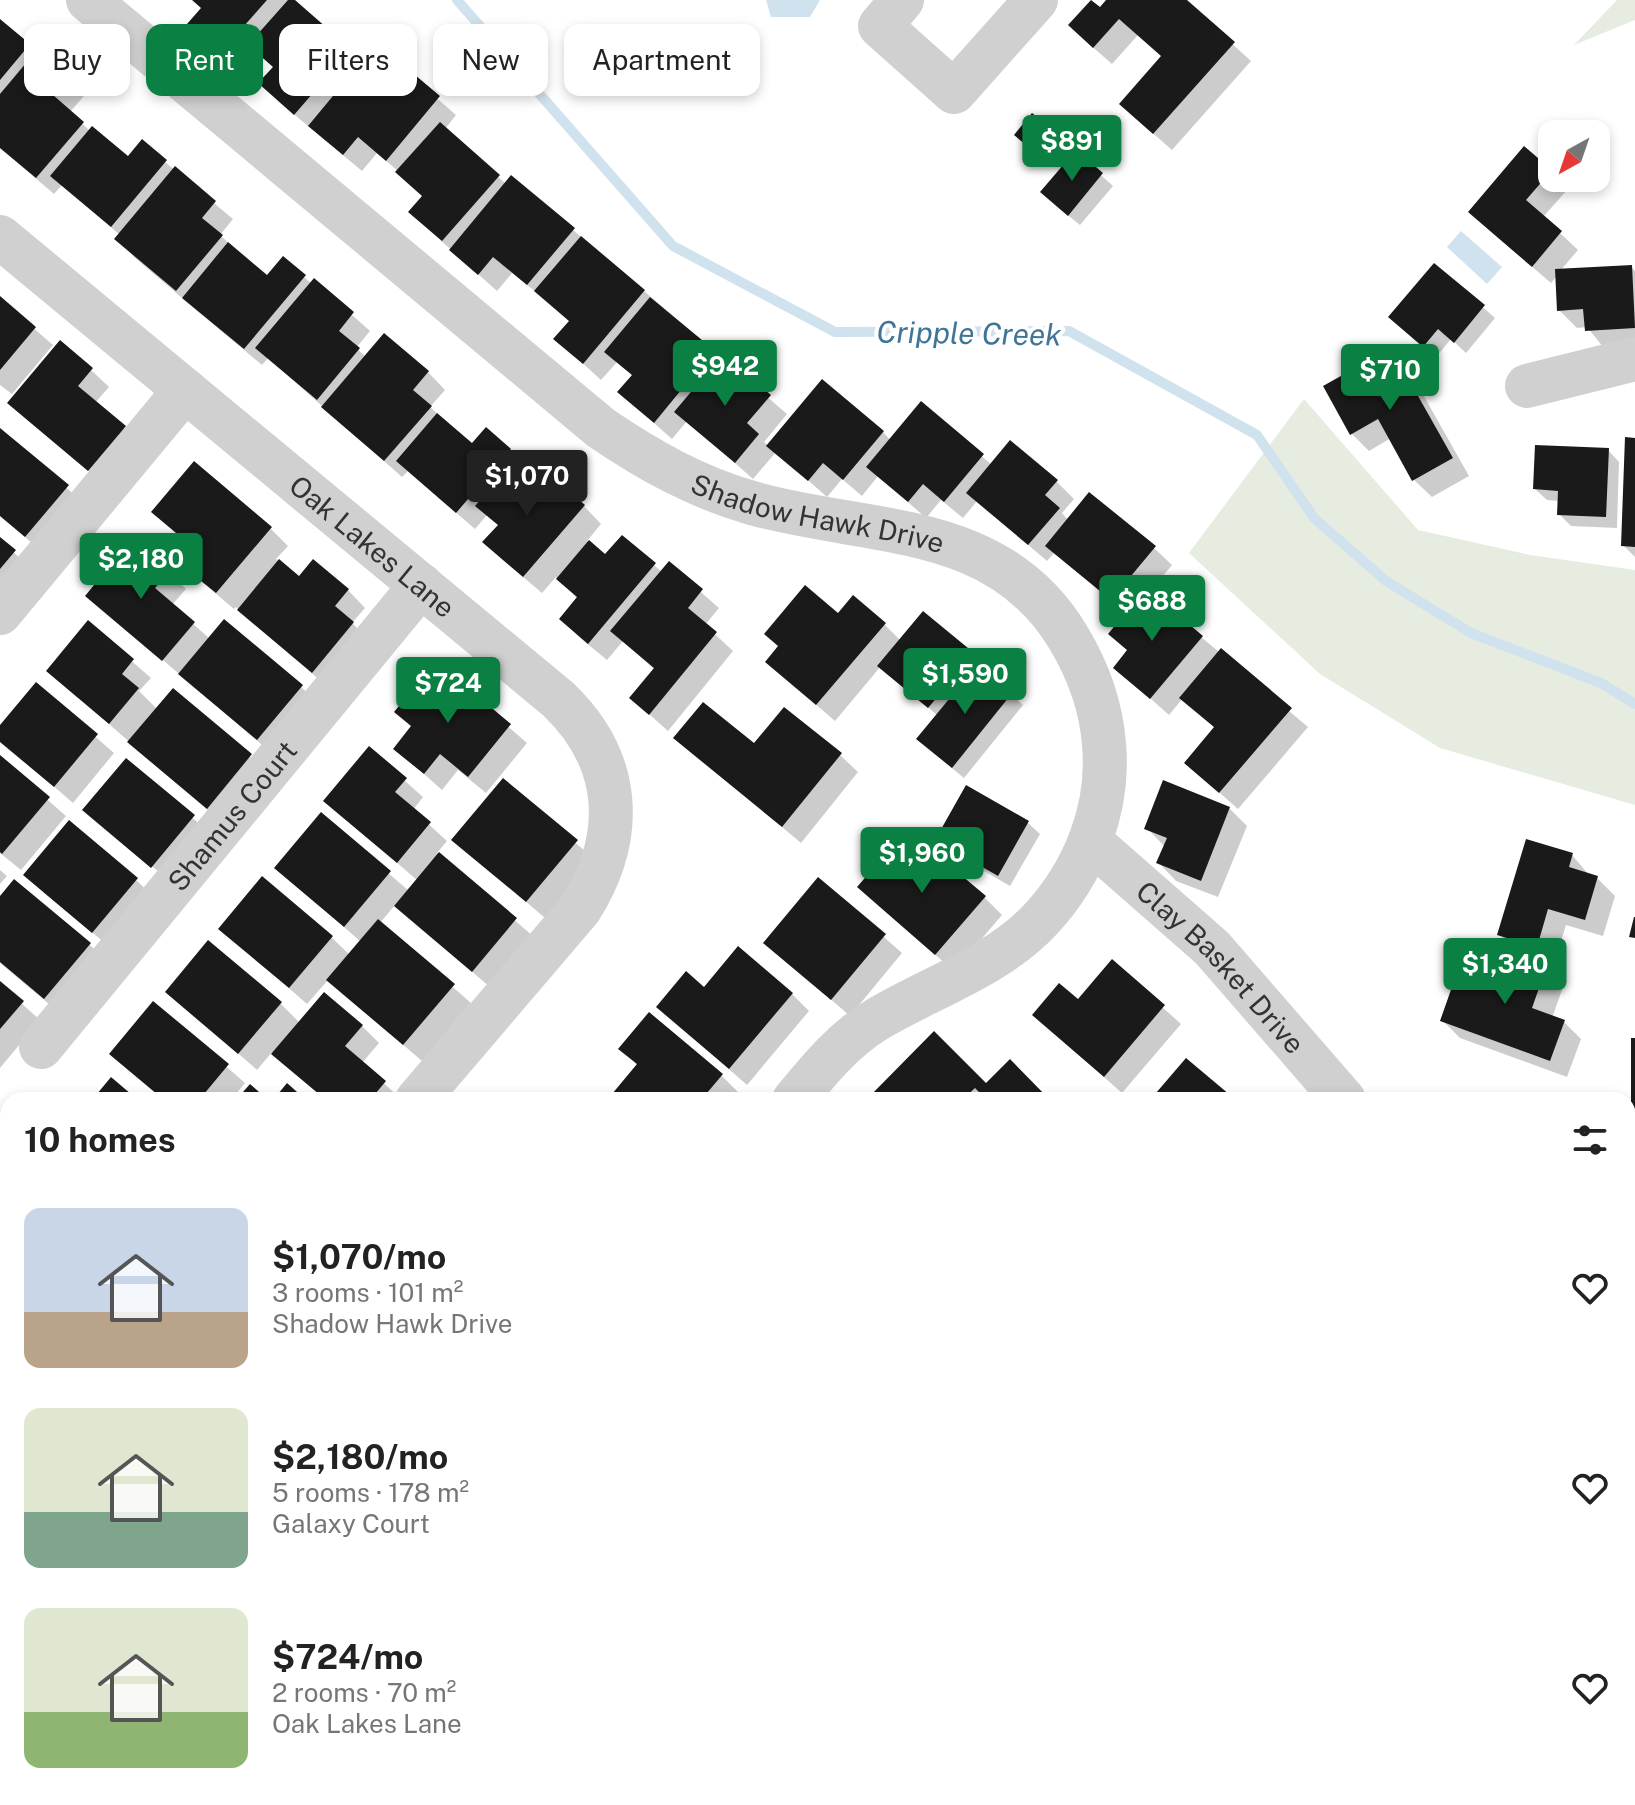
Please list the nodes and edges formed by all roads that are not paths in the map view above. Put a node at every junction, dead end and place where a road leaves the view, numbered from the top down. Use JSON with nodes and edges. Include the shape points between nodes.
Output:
{"nodes":[{"id":1,"x":88,"y":0,"type":"edge"},
{"id":2,"x":902,"y":0,"type":"edge"},
{"id":3,"x":1036,"y":0,"type":"edge"},
{"id":4,"x":0,"y":237,"type":"edge"},
{"id":5,"x":1635,"y":359,"type":"edge"},
{"id":6,"x":1527,"y":386,"type":"dead end"},
{"id":7,"x":185,"y":390,"type":"junction"},
{"id":8,"x":421,"y":585,"type":"junction"},
{"id":9,"x":0,"y":613,"type":"edge"},
{"id":10,"x":1090,"y":841,"type":"junction"},
{"id":11,"x":41,"y":1047,"type":"dead end"},
{"id":12,"x":424,"y":1092,"type":"edge"},
{"id":13,"x":801,"y":1092,"type":"edge"},
{"id":14,"x":1337,"y":1092,"type":"edge"}],
"edges":[{"from":1,"to":10,"type":"street","name":"Shadow Hawk Drive","via":[[601,428],[641,455],[683,478],[751,503],[914,533],[961,547],[1024,586],[1058,620],[1092,684],[1105,754],[1101,802]]},
{"from":2,"to":3,"type":"street","via":[[880,26],[954,92]]},
{"from":4,"to":7,"type":"street","name":"Oak Lakes Lane"},
{"from":5,"to":6,"type":"street"},
{"from":7,"to":8,"type":"street","name":"Oak Lakes Lane"},
{"from":7,"to":9,"type":"street"},
{"from":8,"to":11,"type":"street","name":"Shamus Court"},
{"from":8,"to":12,"type":"street","name":"Oak Lakes Lane","via":[[575,715],[608,779],[612,811],[610,844],[597,882],[580,909]]},
{"from":10,"to":13,"type":"street","name":"Shadow Hawk Drive","via":[[1069,884],[1039,921],[1002,952],[873,1022],[832,1055]]},
{"from":10,"to":14,"type":"street","name":"Clay Basket Drive","via":[[1212,948]]}]}
